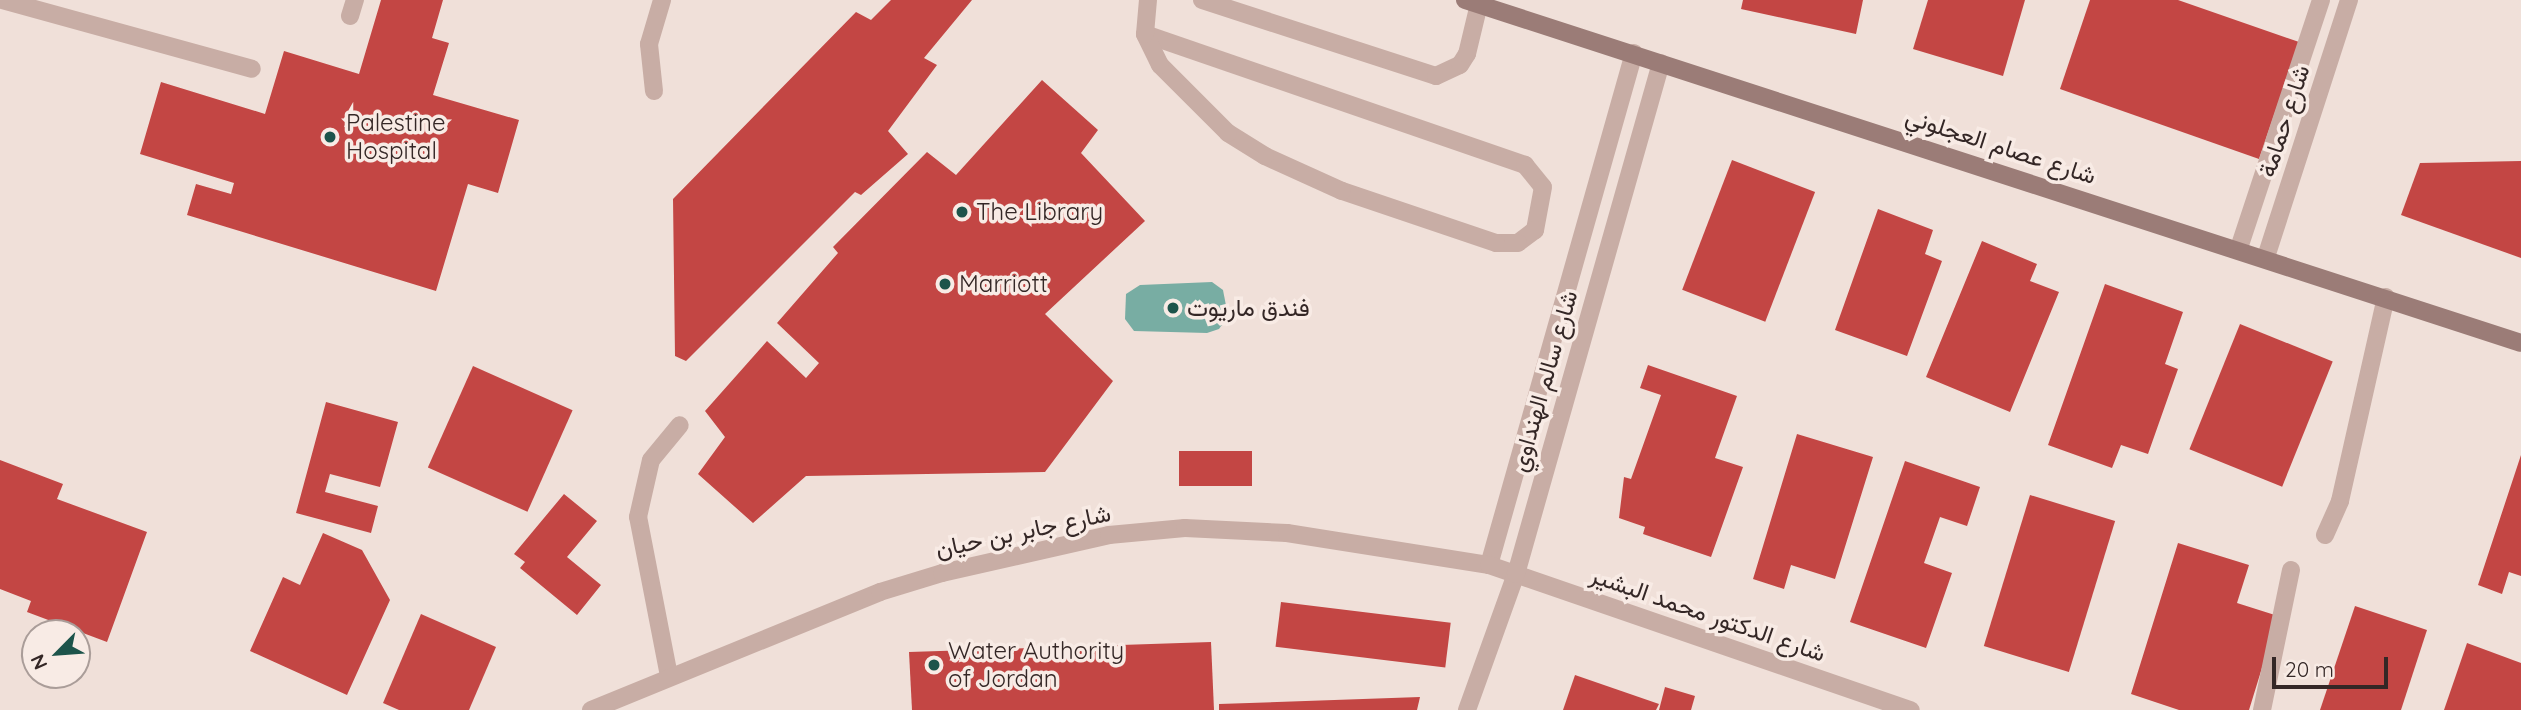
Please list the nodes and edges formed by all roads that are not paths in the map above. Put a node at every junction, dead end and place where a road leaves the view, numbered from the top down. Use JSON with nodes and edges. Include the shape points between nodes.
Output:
{"nodes":[{"id":1,"x":2,"y":0,"type":"edge"},
{"id":2,"x":662,"y":0,"type":"edge"},
{"id":3,"x":1148,"y":0,"type":"edge"},
{"id":4,"x":1202,"y":0,"type":"edge"},
{"id":5,"x":2320,"y":0,"type":"edge"},
{"id":6,"x":2348,"y":0,"type":"edge"},
{"id":7,"x":1472,"y":2,"type":"edge"},
{"id":8,"x":1145,"y":34,"type":"junction"},
{"id":9,"x":1634,"y":53,"type":"junction"},
{"id":10,"x":1661,"y":63,"type":"junction"},
{"id":11,"x":252,"y":69,"type":"dead end"},
{"id":12,"x":654,"y":92,"type":"dead end"},
{"id":13,"x":2239,"y":248,"type":"junction"},
{"id":14,"x":2266,"y":257,"type":"junction"},
{"id":15,"x":2386,"y":297,"type":"junction"},
{"id":16,"x":2521,"y":343,"type":"edge"},
{"id":17,"x":680,"y":425,"type":"dead end"},
{"id":18,"x":2325,"y":535,"type":"dead end"},
{"id":19,"x":1489,"y":565,"type":"junction"},
{"id":20,"x":2291,"y":570,"type":"dead end"},
{"id":21,"x":1516,"y":574,"type":"junction"},
{"id":22,"x":669,"y":676,"type":"junction"},
{"id":23,"x":591,"y":710,"type":"edge"},
{"id":24,"x":1466,"y":710,"type":"edge"},
{"id":25,"x":1911,"y":710,"type":"edge"},
{"id":26,"x":2262,"y":710,"type":"edge"}],
"edges":[{"from":1,"to":11,"type":"street"},
{"from":2,"to":12,"type":"street","via":[[649,44]]},
{"from":3,"to":8,"type":"street"},
{"from":4,"to":7,"type":"street","via":[[1436,76],[1460,65],[1466,54]]},
{"from":5,"to":13,"type":"street","name":"شارع حمامة"},
{"from":6,"to":14,"type":"street","name":"شارع حمامة"},
{"from":7,"to":9,"type":"street","name":"شارع عصام العجلوني"},
{"from":8,"to":8,"type":"street","via":[[1160,65],[1228,133],[1303,175],[1496,243],[1518,243],[1535,230],[1543,187],[1525,165]]},
{"from":9,"to":10,"type":"street","name":"شارع عصام العجلوني"},
{"from":9,"to":19,"type":"street","name":"شارع سالم الهنداوي"},
{"from":10,"to":13,"type":"street","name":"شارع عصام العجلوني"},
{"from":10,"to":21,"type":"street","name":"شارع سالم الهنداوي"},
{"from":13,"to":14,"type":"street","name":"شارع عصام العجلوني"},
{"from":14,"to":15,"type":"street","name":"شارع عصام العجلوني"},
{"from":15,"to":16,"type":"street","name":"شارع عصام العجلوني"},
{"from":15,"to":18,"type":"street","via":[[2340,501]]},
{"from":17,"to":22,"type":"street","via":[[651,460],[638,517]]},
{"from":19,"to":21,"type":"street","name":"شارع الدكتور محمد البشير"},
{"from":19,"to":22,"type":"street","name":"شارع جابر بن حيان","via":[[1287,533],[1185,528],[1109,535],[1025,551],[880,592]]},
{"from":20,"to":26,"type":"street"},
{"from":21,"to":24,"type":"street","name":"شارع سالم الهنداوي"},
{"from":21,"to":25,"type":"street","name":"شارع الدكتور محمد البشير"},
{"from":22,"to":23,"type":"street","name":"شارع جابر بن حيان"}]}
